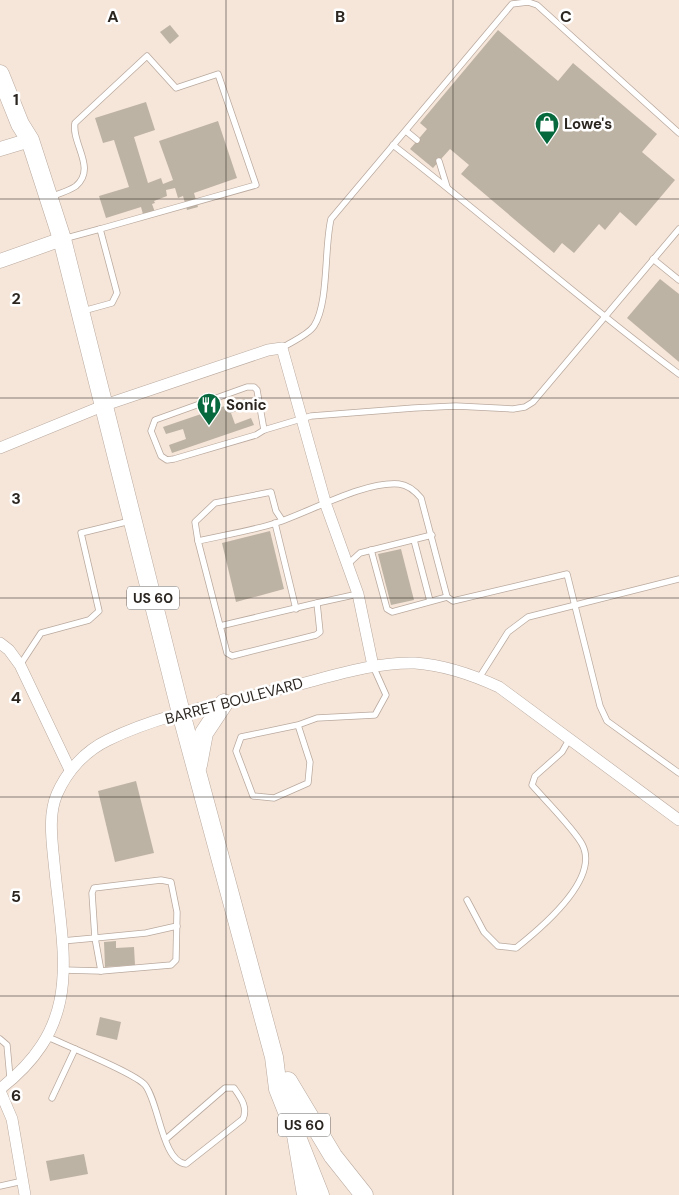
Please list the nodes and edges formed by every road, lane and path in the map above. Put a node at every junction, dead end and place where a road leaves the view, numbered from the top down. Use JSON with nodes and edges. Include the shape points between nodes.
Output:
{"nodes":[{"id":1,"x":0,"y":74,"type":"edge"},
{"id":2,"x":406,"y":131,"type":"junction"},
{"id":3,"x":679,"y":133,"type":"edge"},
{"id":4,"x":30,"y":140,"type":"junction"},
{"id":5,"x":417,"y":140,"type":"dead end"},
{"id":6,"x":393,"y":146,"type":"junction"},
{"id":7,"x":0,"y":149,"type":"edge"},
{"id":8,"x":439,"y":161,"type":"dead end"},
{"id":9,"x":447,"y":187,"type":"junction"},
{"id":10,"x":49,"y":198,"type":"junction"},
{"id":11,"x":100,"y":229,"type":"junction"},
{"id":12,"x":679,"y":229,"type":"edge"},
{"id":13,"x":62,"y":239,"type":"junction"},
{"id":14,"x":653,"y":259,"type":"junction"},
{"id":15,"x":0,"y":261,"type":"edge"},
{"id":16,"x":679,"y":280,"type":"edge"},
{"id":17,"x":81,"y":312,"type":"junction"},
{"id":18,"x":603,"y":317,"type":"junction"},
{"id":19,"x":282,"y":348,"type":"junction"},
{"id":20,"x":679,"y":374,"type":"edge"},
{"id":21,"x":105,"y":405,"type":"junction"},
{"id":22,"x":301,"y":418,"type":"junction"},
{"id":23,"x":264,"y":430,"type":"junction"},
{"id":24,"x":0,"y":448,"type":"edge"},
{"id":25,"x":326,"y":505,"type":"junction"},
{"id":26,"x":133,"y":520,"type":"junction"},
{"id":27,"x":282,"y":520,"type":"junction"},
{"id":28,"x":275,"y":523,"type":"junction"},
{"id":29,"x":432,"y":535,"type":"junction"},
{"id":30,"x":414,"y":540,"type":"junction"},
{"id":31,"x":198,"y":541,"type":"junction"},
{"id":32,"x":370,"y":550,"type":"junction"},
{"id":33,"x":348,"y":564,"type":"junction"},
{"id":34,"x":679,"y":579,"type":"edge"},
{"id":35,"x":358,"y":594,"type":"junction"},
{"id":36,"x":446,"y":596,"type":"junction"},
{"id":37,"x":430,"y":601,"type":"junction"},
{"id":38,"x":317,"y":603,"type":"junction"},
{"id":39,"x":575,"y":604,"type":"junction"},
{"id":40,"x":296,"y":609,"type":"junction"},
{"id":41,"x":220,"y":626,"type":"junction"},
{"id":42,"x":0,"y":643,"type":"edge"},
{"id":43,"x":20,"y":665,"type":"junction"},
{"id":44,"x":373,"y":666,"type":"junction"},
{"id":45,"x":478,"y":678,"type":"junction"},
{"id":46,"x":224,"y":703,"type":"junction"},
{"id":47,"x":180,"y":713,"type":"junction"},
{"id":48,"x":298,"y":725,"type":"junction"},
{"id":49,"x":570,"y":738,"type":"junction"},
{"id":50,"x":70,"y":770,"type":"junction"},
{"id":51,"x":197,"y":773,"type":"junction"},
{"id":52,"x":679,"y":773,"type":"edge"},
{"id":53,"x":679,"y":820,"type":"edge"},
{"id":54,"x":467,"y":900,"type":"dead end"},
{"id":55,"x":177,"y":926,"type":"junction"},
{"id":56,"x":95,"y":938,"type":"junction"},
{"id":57,"x":62,"y":941,"type":"junction"},
{"id":58,"x":63,"y":970,"type":"junction"},
{"id":59,"x":101,"y":971,"type":"junction"},
{"id":60,"x":48,"y":1037,"type":"junction"},
{"id":61,"x":0,"y":1039,"type":"edge"},
{"id":62,"x":74,"y":1049,"type":"junction"},
{"id":63,"x":274,"y":1056,"type":"junction"},
{"id":64,"x":288,"y":1080,"type":"junction"},
{"id":65,"x":11,"y":1081,"type":"junction"},
{"id":66,"x":0,"y":1090,"type":"edge"},
{"id":67,"x":52,"y":1098,"type":"dead end"},
{"id":68,"x":295,"y":1129,"type":"junction"},
{"id":69,"x":166,"y":1139,"type":"junction"},
{"id":70,"x":23,"y":1181,"type":"junction"},
{"id":71,"x":0,"y":1186,"type":"edge"},
{"id":72,"x":26,"y":1195,"type":"edge"},
{"id":73,"x":306,"y":1195,"type":"edge"},
{"id":74,"x":320,"y":1195,"type":"edge"},
{"id":75,"x":331,"y":1195,"type":"edge"},
{"id":76,"x":364,"y":1195,"type":"edge"}],
"edges":[{"from":1,"to":4,"type":"main road","number":"US 60"},
{"from":2,"to":3,"type":"lane","via":[[512,4],[528,2],[537,5]]},
{"from":2,"to":5,"type":"lane"},
{"from":2,"to":6,"type":"lane"},
{"from":4,"to":7,"type":"street"},
{"from":4,"to":10,"type":"main road","number":"US 60"},
{"from":6,"to":9,"type":"lane"},
{"from":6,"to":19,"type":"lane","via":[[331,219],[322,301],[313,326]]},
{"from":8,"to":9,"type":"lane"},
{"from":9,"to":18,"type":"lane"},
{"from":10,"to":11,"type":"lane","via":[[76,186],[83,174],[85,164],[74,130],[75,122],[147,56],[176,88],[218,74],[256,185]]},
{"from":10,"to":13,"type":"main road","number":"US 60"},
{"from":11,"to":13,"type":"lane"},
{"from":11,"to":17,"type":"lane","via":[[117,293],[112,303]]},
{"from":12,"to":14,"type":"lane"},
{"from":13,"to":15,"type":"street"},
{"from":13,"to":17,"type":"main road","number":"US 60"},
{"from":14,"to":16,"type":"lane"},
{"from":14,"to":18,"type":"lane"},
{"from":17,"to":21,"type":"main road","number":"US 60"},
{"from":18,"to":20,"type":"lane"},
{"from":18,"to":22,"type":"lane","via":[[525,407],[414,408]]},
{"from":19,"to":21,"type":"street"},
{"from":19,"to":22,"type":"street"},
{"from":21,"to":24,"type":"street"},
{"from":21,"to":26,"type":"main road","number":"US 60"},
{"from":22,"to":23,"type":"lane"},
{"from":22,"to":25,"type":"street"},
{"from":23,"to":23,"type":"lane","via":[[257,390],[247,387],[155,420],[151,431],[161,456],[167,460]]},
{"from":25,"to":27,"type":"lane"},
{"from":25,"to":29,"type":"lane","via":[[383,485],[401,484],[421,498]]},
{"from":25,"to":33,"type":"street"},
{"from":26,"to":43,"type":"lane","via":[[81,533],[99,611],[88,620],[41,634]]},
{"from":26,"to":47,"type":"main road","number":"US 60"},
{"from":27,"to":28,"type":"lane"},
{"from":27,"to":31,"type":"lane","via":[[271,492],[215,503],[194,522]]},
{"from":28,"to":31,"type":"lane"},
{"from":28,"to":40,"type":"lane"},
{"from":29,"to":30,"type":"lane"},
{"from":29,"to":36,"type":"lane"},
{"from":30,"to":32,"type":"lane"},
{"from":30,"to":37,"type":"lane"},
{"from":31,"to":41,"type":"lane"},
{"from":32,"to":33,"type":"lane","via":[[360,553]]},
{"from":32,"to":37,"type":"lane","via":[[387,609],[392,612]]},
{"from":33,"to":35,"type":"street"},
{"from":34,"to":39,"type":"lane"},
{"from":35,"to":38,"type":"lane"},
{"from":35,"to":44,"type":"street"},
{"from":36,"to":37,"type":"lane"},
{"from":36,"to":39,"type":"lane","via":[[453,602],[567,574]]},
{"from":38,"to":40,"type":"lane"},
{"from":38,"to":41,"type":"lane","via":[[320,632],[316,636],[232,656],[227,653]]},
{"from":39,"to":45,"type":"lane","via":[[528,616],[516,625],[502,640]]},
{"from":39,"to":52,"type":"lane","via":[[600,706],[607,721]]},
{"from":40,"to":41,"type":"lane"},
{"from":42,"to":43,"type":"street"},
{"from":43,"to":50,"type":"street"},
{"from":44,"to":45,"type":"street","name":"BARRET BOULEVARD","via":[[427,664]]},
{"from":44,"to":46,"type":"street","name":"BARRET BOULEVARD"},
{"from":44,"to":48,"type":"lane","via":[[386,695],[375,715],[317,718]]},
{"from":45,"to":49,"type":"street","name":"BARRET BOULEVARD","via":[[499,687]]},
{"from":46,"to":47,"type":"street","name":"BARRET BOULEVARD"},
{"from":46,"to":51,"type":"main road","via":[[204,733]]},
{"from":47,"to":50,"type":"street","name":"BARRET BOULEVARD","via":[[107,740]]},
{"from":47,"to":51,"type":"main road","number":"US 60"},
{"from":48,"to":48,"type":"lane","via":[[241,736],[236,751],[253,796],[274,798],[308,783],[310,762]]},
{"from":49,"to":53,"type":"street","name":"BARRET BOULEVARD"},
{"from":49,"to":54,"type":"lane","via":[[562,752],[535,776],[532,785],[583,844],[586,865],[578,883],[559,909],[516,948],[498,946],[484,932]]},
{"from":50,"to":57,"type":"street","name":"BARRET BOULEVARD","via":[[55,797],[52,823]]},
{"from":51,"to":63,"type":"main road","number":"US 60"},
{"from":55,"to":56,"type":"lane"},
{"from":55,"to":56,"type":"lane","via":[[178,912],[171,882],[161,880],[94,888]]},
{"from":55,"to":59,"type":"lane","via":[[176,960],[171,965]]},
{"from":56,"to":57,"type":"lane"},
{"from":56,"to":59,"type":"lane"},
{"from":57,"to":58,"type":"street","name":"BARRET BOULEVARD"},
{"from":58,"to":59,"type":"lane"},
{"from":58,"to":60,"type":"street","name":"BARRET BOULEVARD","via":[[61,1000]]},
{"from":60,"to":62,"type":"lane"},
{"from":60,"to":65,"type":"street","name":"BARRET BOULEVARD","via":[[34,1058]]},
{"from":61,"to":65,"type":"lane","via":[[7,1045]]},
{"from":62,"to":67,"type":"lane"},
{"from":62,"to":69,"type":"lane","via":[[146,1086]]},
{"from":63,"to":64,"type":"main road","number":"US 60"},
{"from":63,"to":68,"type":"main road","number":"US 60","via":[[278,1089]]},
{"from":64,"to":75,"type":"main road","number":"US 60"},
{"from":64,"to":76,"type":"main road","via":[[333,1156]]},
{"from":65,"to":66,"type":"street","name":"BARRET BOULEVARD"},
{"from":66,"to":70,"type":"street","via":[[12,1119]]},
{"from":68,"to":73,"type":"main road"},
{"from":68,"to":74,"type":"main road","number":"US 60"},
{"from":69,"to":69,"type":"lane","via":[[177,1162],[186,1164],[243,1119],[243,1101],[234,1088],[225,1088]]},
{"from":70,"to":71,"type":"lane"},
{"from":70,"to":72,"type":"street"}]}
